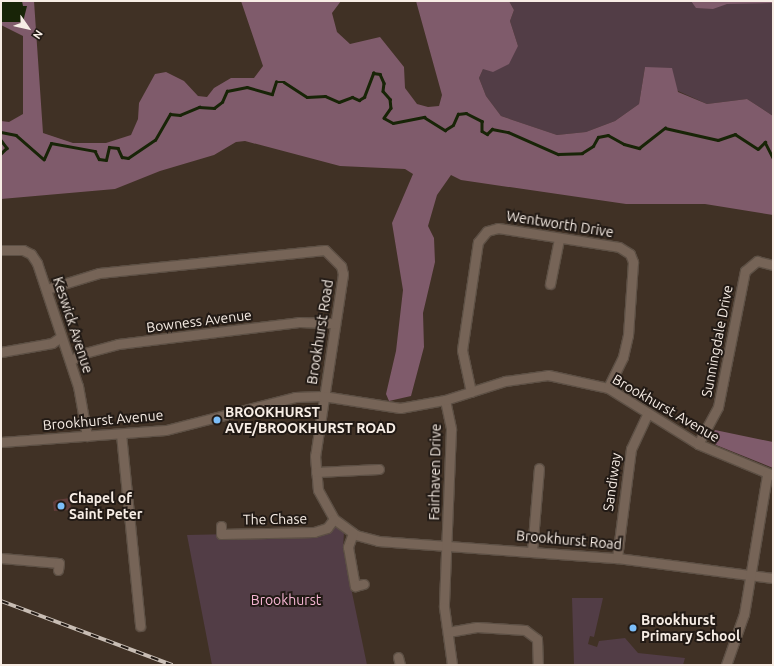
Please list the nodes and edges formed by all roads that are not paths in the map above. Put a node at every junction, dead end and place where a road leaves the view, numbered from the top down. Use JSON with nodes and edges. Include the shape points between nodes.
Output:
{"nodes":[{"id":1,"x":559,"y":239,"type":"junction"},
{"id":2,"x":1,"y":250,"type":"edge"},
{"id":3,"x":773,"y":264,"type":"edge"},
{"id":4,"x":550,"y":284,"type":"dead end"},
{"id":5,"x":47,"y":289,"type":"junction"},
{"id":6,"x":335,"y":323,"type":"junction"},
{"id":7,"x":61,"y":337,"type":"junction"},
{"id":8,"x":1,"y":352,"type":"edge"},
{"id":9,"x":70,"y":361,"type":"junction"},
{"id":10,"x":608,"y":388,"type":"junction"},
{"id":11,"x":471,"y":392,"type":"junction"},
{"id":12,"x":323,"y":396,"type":"junction"},
{"id":13,"x":445,"y":400,"type":"junction"},
{"id":14,"x":647,"y":414,"type":"junction"},
{"id":15,"x":121,"y":434,"type":"junction"},
{"id":16,"x":87,"y":436,"type":"junction"},
{"id":17,"x":1,"y":442,"type":"edge"},
{"id":18,"x":698,"y":444,"type":"junction"},
{"id":19,"x":539,"y":468,"type":"dead end"},
{"id":20,"x":316,"y":472,"type":"junction"},
{"id":21,"x":375,"y":473,"type":"dead end"},
{"id":22,"x":770,"y":475,"type":"edge"},
{"id":23,"x":334,"y":519,"type":"junction"},
{"id":24,"x":221,"y":526,"type":"dead end"},
{"id":25,"x":353,"y":533,"type":"junction"},
{"id":26,"x":447,"y":545,"type":"junction"},
{"id":27,"x":532,"y":551,"type":"junction"},
{"id":28,"x":1,"y":558,"type":"edge"},
{"id":29,"x":617,"y":558,"type":"junction"},
{"id":30,"x":58,"y":570,"type":"dead end"},
{"id":31,"x":750,"y":574,"type":"junction"},
{"id":32,"x":773,"y":578,"type":"edge"},
{"id":33,"x":364,"y":584,"type":"dead end"},
{"id":34,"x":140,"y":626,"type":"dead end"},
{"id":35,"x":448,"y":632,"type":"junction"},
{"id":36,"x":452,"y":665,"type":"edge"},
{"id":37,"x":538,"y":665,"type":"edge"},
{"id":38,"x":726,"y":665,"type":"edge"}],
"edges":[{"from":1,"to":4,"type":"street"},
{"from":1,"to":10,"type":"street","name":"Wentworth Drive","via":[[619,247],[630,254],[633,262],[628,335],[622,357]]},
{"from":1,"to":11,"type":"street","name":"Wentworth Drive","via":[[498,228],[481,236],[462,350]]},
{"from":2,"to":5,"type":"street","name":"Keswick Avenue","via":[[23,250],[31,254]]},
{"from":3,"to":18,"type":"street","name":"Sunningdale Drive","via":[[757,261],[745,271],[718,407]]},
{"from":5,"to":6,"type":"street","name":"Brookhurst Road","via":[[99,273],[320,248],[336,259],[343,274]]},
{"from":5,"to":7,"type":"street","name":"Keswick Avenue"},
{"from":6,"to":9,"type":"street","name":"Bowness Avenue","via":[[299,322],[118,344],[81,354]]},
{"from":6,"to":12,"type":"street","name":"Brookhurst Road"},
{"from":7,"to":8,"type":"street","via":[[52,343]]},
{"from":7,"to":9,"type":"street","name":"Keswick Avenue"},
{"from":9,"to":16,"type":"street","name":"Keswick Avenue","via":[[78,386]]},
{"from":10,"to":11,"type":"street","name":"Brookhurst Avenue","via":[[548,374],[505,381]]},
{"from":10,"to":14,"type":"street","name":"Brookhurst Avenue"},
{"from":11,"to":13,"type":"street","name":"Brookhurst Avenue"},
{"from":12,"to":13,"type":"street","name":"Brookhurst Avenue","via":[[386,408]]},
{"from":12,"to":15,"type":"street","name":"Brookhurst Avenue","via":[[266,403],[166,430]]},
{"from":12,"to":20,"type":"street","name":"Brookhurst Road"},
{"from":13,"to":26,"type":"street","name":"Fairhaven Drive","via":[[451,429]]},
{"from":14,"to":18,"type":"street","name":"Brookhurst Avenue"},
{"from":14,"to":29,"type":"street","name":"Sandiway","via":[[631,449]]},
{"from":15,"to":16,"type":"street","name":"Brookhurst Avenue"},
{"from":15,"to":34,"type":"street"},
{"from":16,"to":17,"type":"street","name":"Brookhurst Avenue"},
{"from":18,"to":22,"type":"street","name":"Brookhurst Avenue"},
{"from":19,"to":27,"type":"street"},
{"from":20,"to":21,"type":"street"},
{"from":20,"to":23,"type":"street","name":"Brookhurst Road","via":[[325,507]]},
{"from":22,"to":31,"type":"street"},
{"from":23,"to":24,"type":"street","name":"The Chase","via":[[327,528],[314,532],[221,534]]},
{"from":23,"to":25,"type":"street","name":"Brookhurst Road"},
{"from":25,"to":26,"type":"street","name":"Brookhurst Road","via":[[378,541]]},
{"from":25,"to":33,"type":"street","via":[[348,547],[355,586]]},
{"from":26,"to":27,"type":"street","name":"Brookhurst Road"},
{"from":26,"to":35,"type":"street","name":"Fairhaven Drive","via":[[444,607]]},
{"from":27,"to":29,"type":"street","name":"Brookhurst Road"},
{"from":28,"to":30,"type":"street","via":[[58,563]]},
{"from":29,"to":31,"type":"street","name":"Brookhurst Road"},
{"from":31,"to":32,"type":"street","name":"Brookhurst Road"},
{"from":31,"to":38,"type":"street","via":[[744,614]]},
{"from":35,"to":36,"type":"street","name":"Fairhaven Drive"},
{"from":35,"to":37,"type":"street","via":[[477,627],[525,630],[537,639]]}]}
